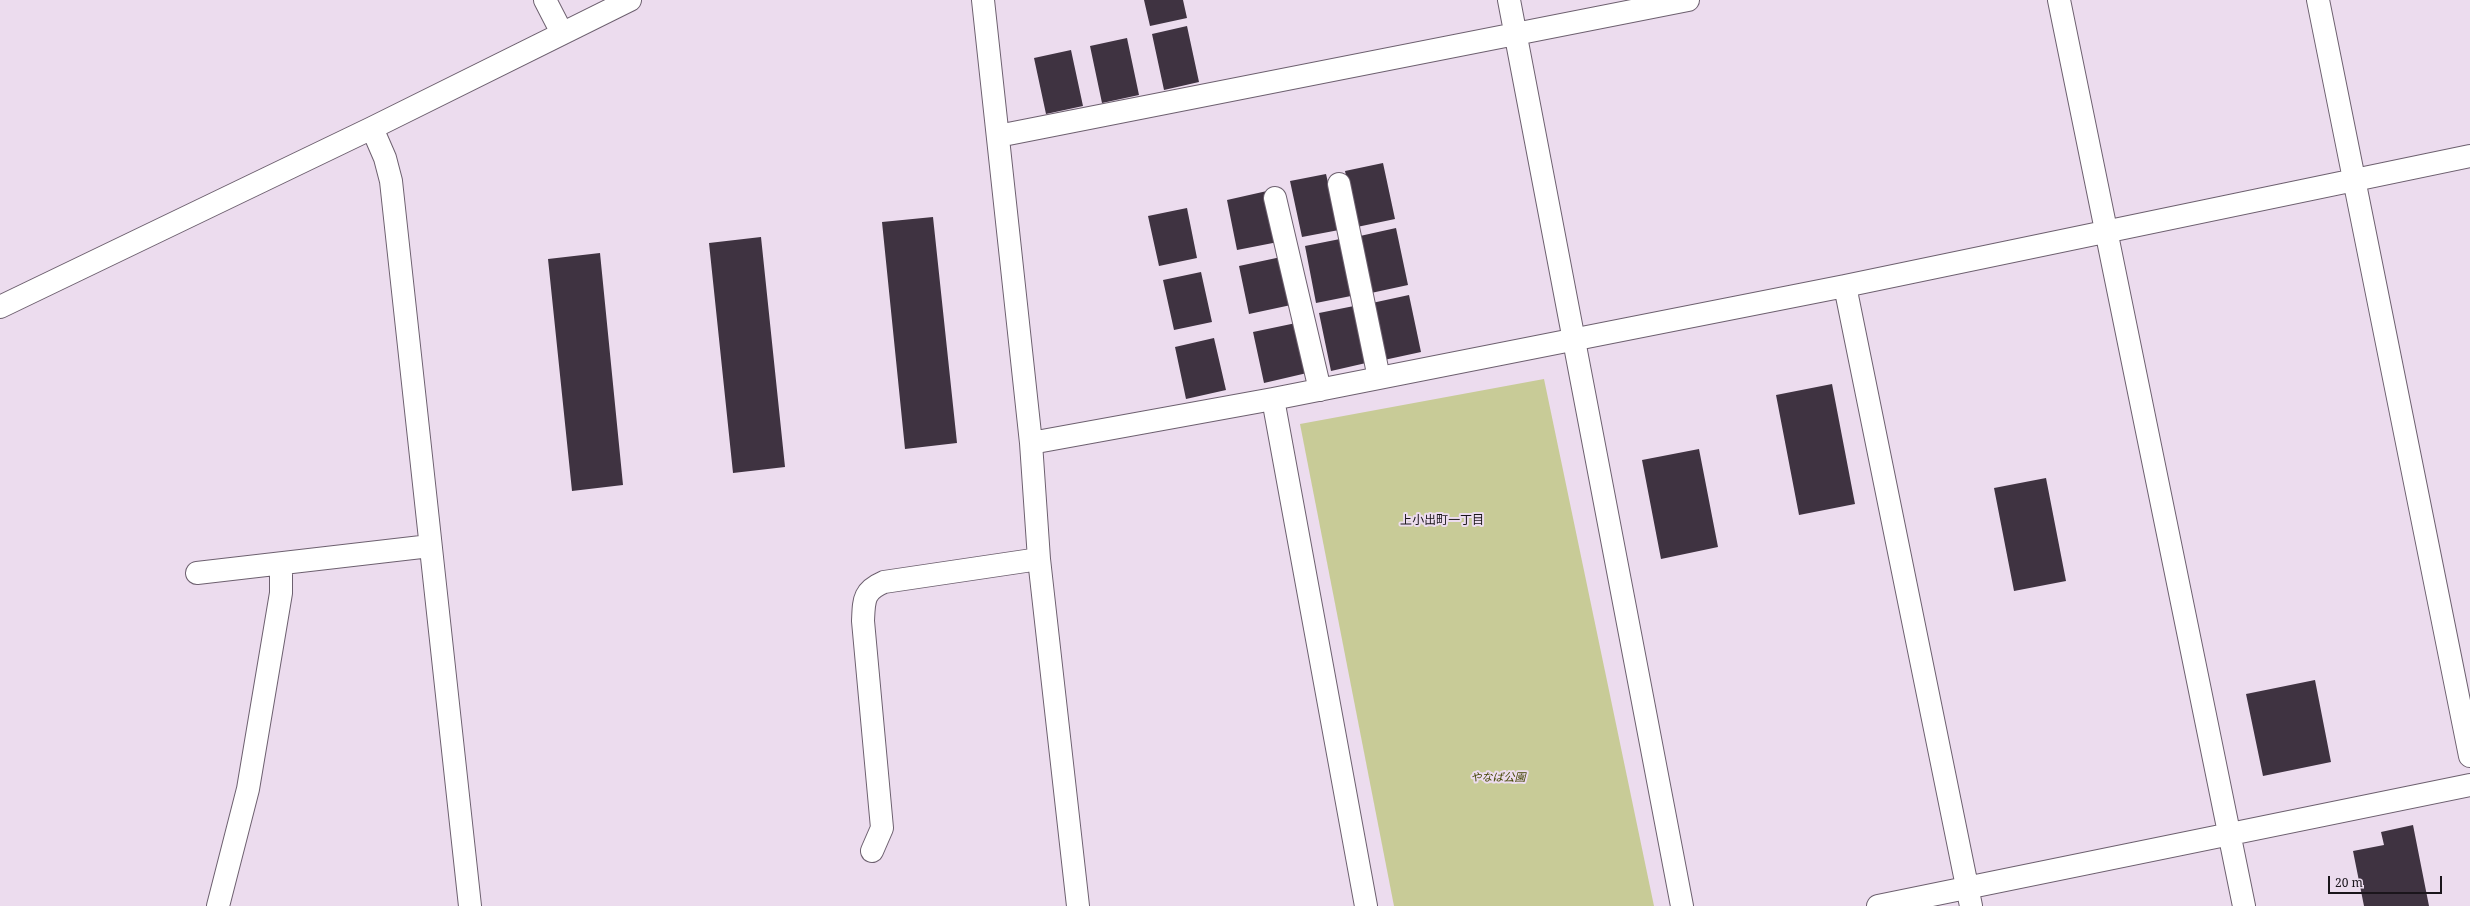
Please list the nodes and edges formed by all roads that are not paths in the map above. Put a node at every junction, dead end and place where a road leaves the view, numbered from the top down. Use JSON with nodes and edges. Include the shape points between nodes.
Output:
{"nodes":[{"id":1,"x":545,"y":0,"type":"edge"},
{"id":2,"x":630,"y":0,"type":"edge"},
{"id":3,"x":983,"y":0,"type":"edge"},
{"id":4,"x":1509,"y":0,"type":"edge"},
{"id":5,"x":1688,"y":0,"type":"edge"},
{"id":6,"x":2059,"y":0,"type":"edge"},
{"id":7,"x":2318,"y":0,"type":"edge"},
{"id":8,"x":562,"y":33,"type":"junction"},
{"id":9,"x":1516,"y":35,"type":"junction"},
{"id":10,"x":372,"y":128,"type":"junction"},
{"id":11,"x":998,"y":136,"type":"junction"},
{"id":12,"x":2470,"y":156,"type":"edge"},
{"id":13,"x":2354,"y":179,"type":"junction"},
{"id":14,"x":1339,"y":184,"type":"dead end"},
{"id":15,"x":1275,"y":198,"type":"dead end"},
{"id":16,"x":2106,"y":231,"type":"junction"},
{"id":17,"x":1845,"y":286,"type":"junction"},
{"id":18,"x":0,"y":307,"type":"edge"},
{"id":19,"x":1574,"y":340,"type":"junction"},
{"id":20,"x":1379,"y":378,"type":"junction"},
{"id":21,"x":1320,"y":390,"type":"junction"},
{"id":22,"x":1273,"y":399,"type":"junction"},
{"id":23,"x":1031,"y":443,"type":"junction"},
{"id":24,"x":430,"y":546,"type":"junction"},
{"id":25,"x":1039,"y":559,"type":"junction"},
{"id":26,"x":281,"y":564,"type":"junction"},
{"id":27,"x":197,"y":573,"type":"dead end"},
{"id":28,"x":2470,"y":756,"type":"edge"},
{"id":29,"x":2470,"y":785,"type":"edge"},
{"id":30,"x":2228,"y":834,"type":"junction"},
{"id":31,"x":872,"y":851,"type":"dead end"},
{"id":32,"x":1969,"y":896,"type":"edge"},
{"id":33,"x":218,"y":906,"type":"edge"},
{"id":34,"x":470,"y":906,"type":"edge"},
{"id":35,"x":1078,"y":906,"type":"edge"},
{"id":36,"x":1366,"y":906,"type":"edge"},
{"id":37,"x":1682,"y":906,"type":"edge"},
{"id":38,"x":1878,"y":906,"type":"edge"},
{"id":39,"x":2244,"y":906,"type":"edge"}],
"edges":[{"from":1,"to":8,"type":"street"},
{"from":2,"to":8,"type":"street"},
{"from":3,"to":11,"type":"street"},
{"from":4,"to":9,"type":"street"},
{"from":5,"to":9,"type":"street"},
{"from":6,"to":16,"type":"street"},
{"from":7,"to":13,"type":"street"},
{"from":8,"to":10,"type":"street"},
{"from":9,"to":11,"type":"street"},
{"from":9,"to":19,"type":"street"},
{"from":10,"to":18,"type":"street"},
{"from":10,"to":24,"type":"street","via":[[385,158],[391,181]]},
{"from":11,"to":23,"type":"street"},
{"from":12,"to":13,"type":"street"},
{"from":13,"to":16,"type":"street"},
{"from":13,"to":28,"type":"street"},
{"from":14,"to":20,"type":"street"},
{"from":15,"to":21,"type":"street"},
{"from":16,"to":17,"type":"street"},
{"from":16,"to":30,"type":"street"},
{"from":17,"to":19,"type":"street"},
{"from":17,"to":32,"type":"street"},
{"from":19,"to":20,"type":"street"},
{"from":19,"to":37,"type":"street"},
{"from":20,"to":21,"type":"street"},
{"from":21,"to":22,"type":"street"},
{"from":22,"to":23,"type":"street"},
{"from":22,"to":36,"type":"street"},
{"from":23,"to":25,"type":"street"},
{"from":24,"to":26,"type":"street"},
{"from":24,"to":34,"type":"street"},
{"from":25,"to":31,"type":"street","via":[[884,582],[871,588],[864,600],[863,621],[882,828]]},
{"from":25,"to":35,"type":"street"},
{"from":26,"to":27,"type":"street"},
{"from":26,"to":33,"type":"street","via":[[280,593],[248,789]]},
{"from":29,"to":30,"type":"street"},
{"from":30,"to":32,"type":"street"},
{"from":30,"to":39,"type":"street"},
{"from":32,"to":38,"type":"street"}]}
